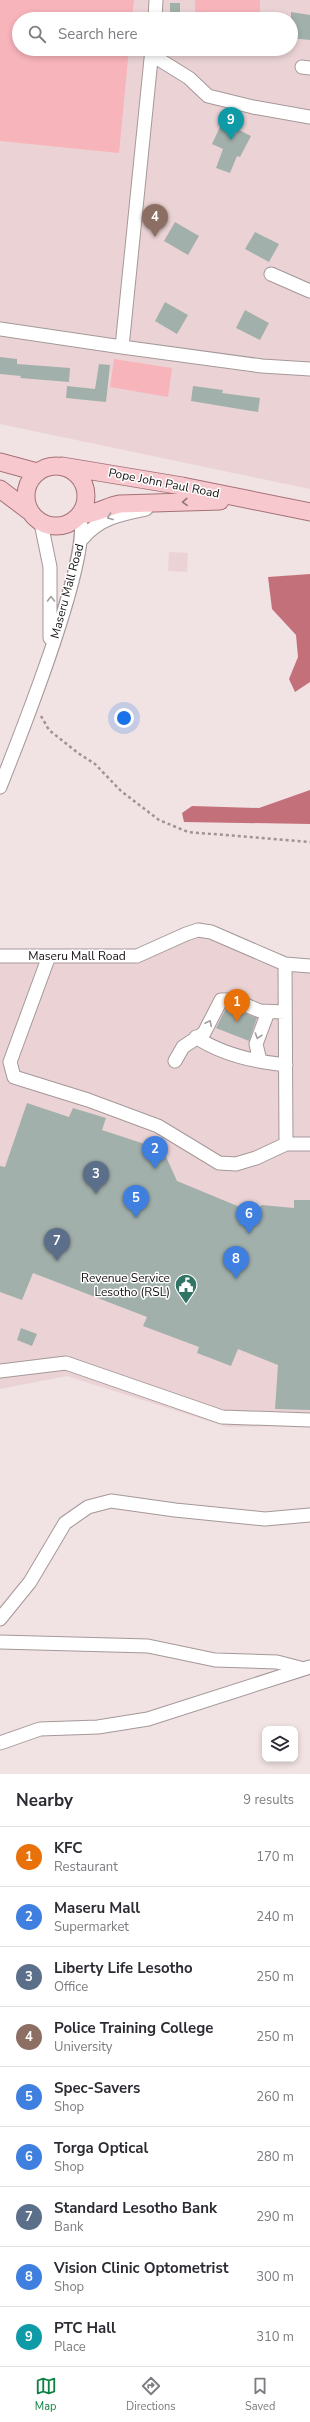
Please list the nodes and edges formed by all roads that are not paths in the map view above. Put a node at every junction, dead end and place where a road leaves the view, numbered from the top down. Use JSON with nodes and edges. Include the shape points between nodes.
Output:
{"nodes":[{"id":1,"x":156,"y":0,"type":"edge"},
{"id":2,"x":155,"y":12,"type":"edge"},
{"id":3,"x":152,"y":56,"type":"edge"},
{"id":4,"x":158,"y":56,"type":"edge"},
{"id":5,"x":310,"y":117,"type":"edge"},
{"id":6,"x":271,"y":274,"type":"dead end"},
{"id":7,"x":310,"y":291,"type":"edge"},
{"id":8,"x":0,"y":329,"type":"edge"},
{"id":9,"x":122,"y":347,"type":"junction"},
{"id":10,"x":310,"y":369,"type":"edge"},
{"id":11,"x":0,"y":462,"type":"edge"},
{"id":12,"x":62,"y":466,"type":"junction"},
{"id":13,"x":37,"y":472,"type":"junction"},
{"id":14,"x":0,"y":489,"type":"edge"},
{"id":15,"x":266,"y":502,"type":"junction"},
{"id":16,"x":160,"y":503,"type":"junction"},
{"id":17,"x":310,"y":512,"type":"edge"},
{"id":18,"x":80,"y":515,"type":"junction"},
{"id":19,"x":35,"y":517,"type":"junction"},
{"id":20,"x":82,"y":538,"type":"junction"},
{"id":21,"x":46,"y":666,"type":"junction"},
{"id":22,"x":0,"y":787,"type":"edge"},
{"id":23,"x":0,"y":956,"type":"edge"},
{"id":24,"x":49,"y":956,"type":"junction"},
{"id":25,"x":285,"y":964,"type":"junction"},
{"id":26,"x":310,"y":966,"type":"edge"},
{"id":27,"x":268,"y":1012,"type":"junction"},
{"id":28,"x":285,"y":1012,"type":"junction"},
{"id":29,"x":196,"y":1037,"type":"junction"},
{"id":30,"x":175,"y":1061,"type":"dead end"},
{"id":31,"x":260,"y":1061,"type":"junction"},
{"id":32,"x":286,"y":1065,"type":"junction"},
{"id":33,"x":286,"y":1144,"type":"junction"},
{"id":34,"x":310,"y":1144,"type":"edge"},
{"id":35,"x":0,"y":1371,"type":"edge"},
{"id":36,"x":310,"y":1420,"type":"edge"},
{"id":37,"x":310,"y":1515,"type":"edge"},
{"id":38,"x":0,"y":1619,"type":"edge"},
{"id":39,"x":0,"y":1642,"type":"edge"},
{"id":40,"x":307,"y":1668,"type":"edge"},
{"id":41,"x":0,"y":1743,"type":"edge"}],
"edges":[{"from":1,"to":2,"type":"street"},
{"from":3,"to":9,"type":"street"},
{"from":4,"to":5,"type":"street","via":[[189,78],[208,96]]},
{"from":6,"to":7,"type":"street"},
{"from":8,"to":9,"type":"street"},
{"from":9,"to":10,"type":"street","via":[[262,366]]},
{"from":11,"to":13,"type":"main road"},
{"from":12,"to":13,"type":"main road","via":[[51,466]]},
{"from":12,"to":15,"type":"main road","name":"Pope John Paul Road"},
{"from":12,"to":18,"type":"main road","via":[[78,475],[84,485],[86,497]]},
{"from":13,"to":19,"type":"main road","via":[[25,493]]},
{"from":14,"to":19,"type":"main road"},
{"from":15,"to":16,"type":"main road","name":"Pope John Paul Road","one_way":true},
{"from":15,"to":17,"type":"main road","name":"Pope John Paul Road"},
{"from":16,"to":18,"type":"main road","name":"Pope John Paul Road","via":[[110,506]]},
{"from":16,"to":20,"type":"street","one_way":true,"via":[[154,508],[102,520]]},
{"from":18,"to":19,"type":"main road","via":[[61,526],[51,526]]},
{"from":18,"to":20,"type":"street","name":"Maseru Mall Road"},
{"from":21,"to":19,"type":"street","name":"Maseru Mall Road","one_way":true,"via":[[51,633],[51,574]]},
{"from":20,"to":21,"type":"street","name":"Maseru Mall Road","via":[[67,600]]},
{"from":21,"to":22,"type":"street","name":"Maseru Mall Road"},
{"from":23,"to":24,"type":"street","name":"Maseru Mall Road"},
{"from":24,"to":25,"type":"street","name":"Maseru Mall Road","via":[[137,956],[198,930],[211,932]]},
{"from":24,"to":33,"type":"street","via":[[10,1062],[14,1077],[88,1100],[158,1126],[219,1163],[236,1164]]},
{"from":25,"to":26,"type":"street","name":"Maseru Mall Road"},
{"from":25,"to":28,"type":"street"},
{"from":27,"to":28,"type":"street"},
{"from":29,"to":27,"type":"street","one_way":true,"via":[[204,1033],[221,1000],[234,1000]]},
{"from":27,"to":31,"type":"street","one_way":true,"via":[[256,1044]]},
{"from":28,"to":32,"type":"street"},
{"from":29,"to":30,"type":"street","via":[[183,1046]]},
{"from":29,"to":31,"type":"street","via":[[203,1042]]},
{"from":31,"to":32,"type":"street"},
{"from":32,"to":33,"type":"street"},
{"from":33,"to":34,"type":"street"},
{"from":35,"to":36,"type":"street","via":[[66,1364],[222,1417]]},
{"from":37,"to":38,"type":"street","via":[[265,1519],[112,1501],[88,1507],[65,1523],[30,1582]]},
{"from":39,"to":40,"type":"street","via":[[148,1646],[215,1660],[277,1662]]},
{"from":40,"to":41,"type":"street","via":[[148,1719],[98,1727],[40,1729]]}]}
